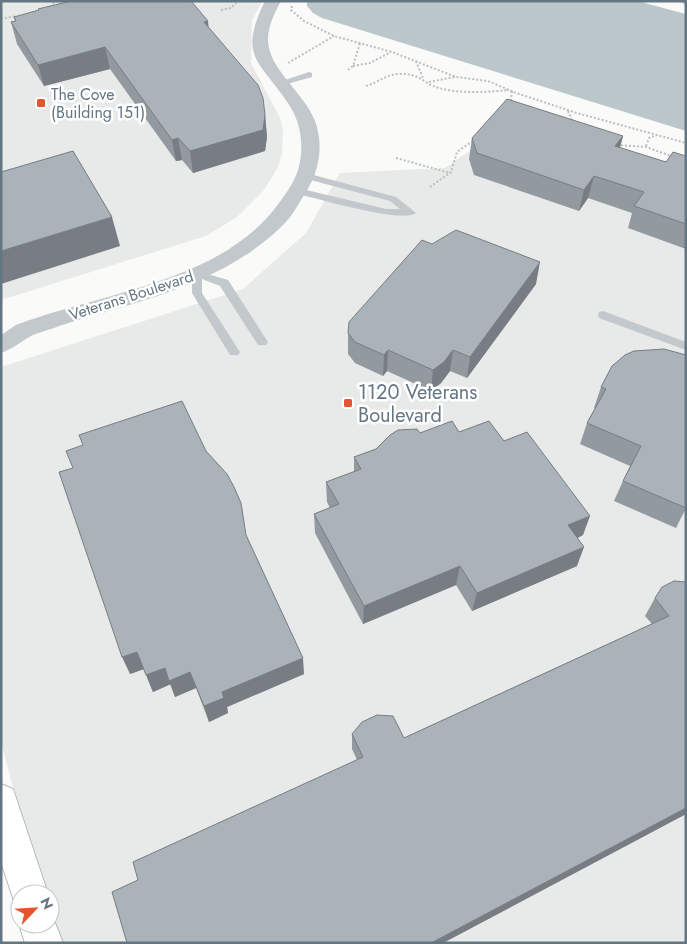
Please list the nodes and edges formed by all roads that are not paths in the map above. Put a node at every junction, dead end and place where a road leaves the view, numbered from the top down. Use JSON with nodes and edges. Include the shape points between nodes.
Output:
{"nodes":[{"id":1,"x":273,"y":1,"type":"edge"},
{"id":2,"x":310,"y":75,"type":"dead end"},
{"id":3,"x":280,"y":83,"type":"junction"},
{"id":4,"x":302,"y":183,"type":"junction"},
{"id":5,"x":198,"y":274,"type":"junction"},
{"id":6,"x":603,"y":315,"type":"dead end"},
{"id":7,"x":1,"y":326,"type":"edge"},
{"id":8,"x":24,"y":330,"type":"junction"},
{"id":9,"x":262,"y":342,"type":"dead end"},
{"id":10,"x":1,"y":345,"type":"edge"},
{"id":11,"x":686,"y":346,"type":"edge"},
{"id":12,"x":234,"y":352,"type":"dead end"},
{"id":13,"x":1,"y":801,"type":"edge"},
{"id":14,"x":26,"y":884,"type":"edge"}],
"edges":[{"from":1,"to":3,"type":"street","name":"Veterans Boulevard","via":[[260,29],[260,47],[269,69]]},
{"from":2,"to":3,"type":"lane"},
{"from":3,"to":4,"type":"street","name":"Veterans Boulevard","via":[[302,111],[310,134],[310,160]]},
{"from":4,"to":4,"type":"lane","via":[[386,212],[411,213],[392,199]]},
{"from":4,"to":5,"type":"street","name":"Veterans Boulevard","via":[[288,208],[268,230],[237,253]]},
{"from":5,"to":8,"type":"street","name":"Veterans Boulevard"},
{"from":5,"to":9,"type":"lane","via":[[224,283]]},
{"from":5,"to":12,"type":"lane","via":[[197,293]]},
{"from":6,"to":11,"type":"lane"},
{"from":7,"to":8,"type":"street","name":"Veterans Boulevard"},
{"from":8,"to":10,"type":"street","name":"Veterans Boulevard"},
{"from":13,"to":14,"type":"street"}]}
